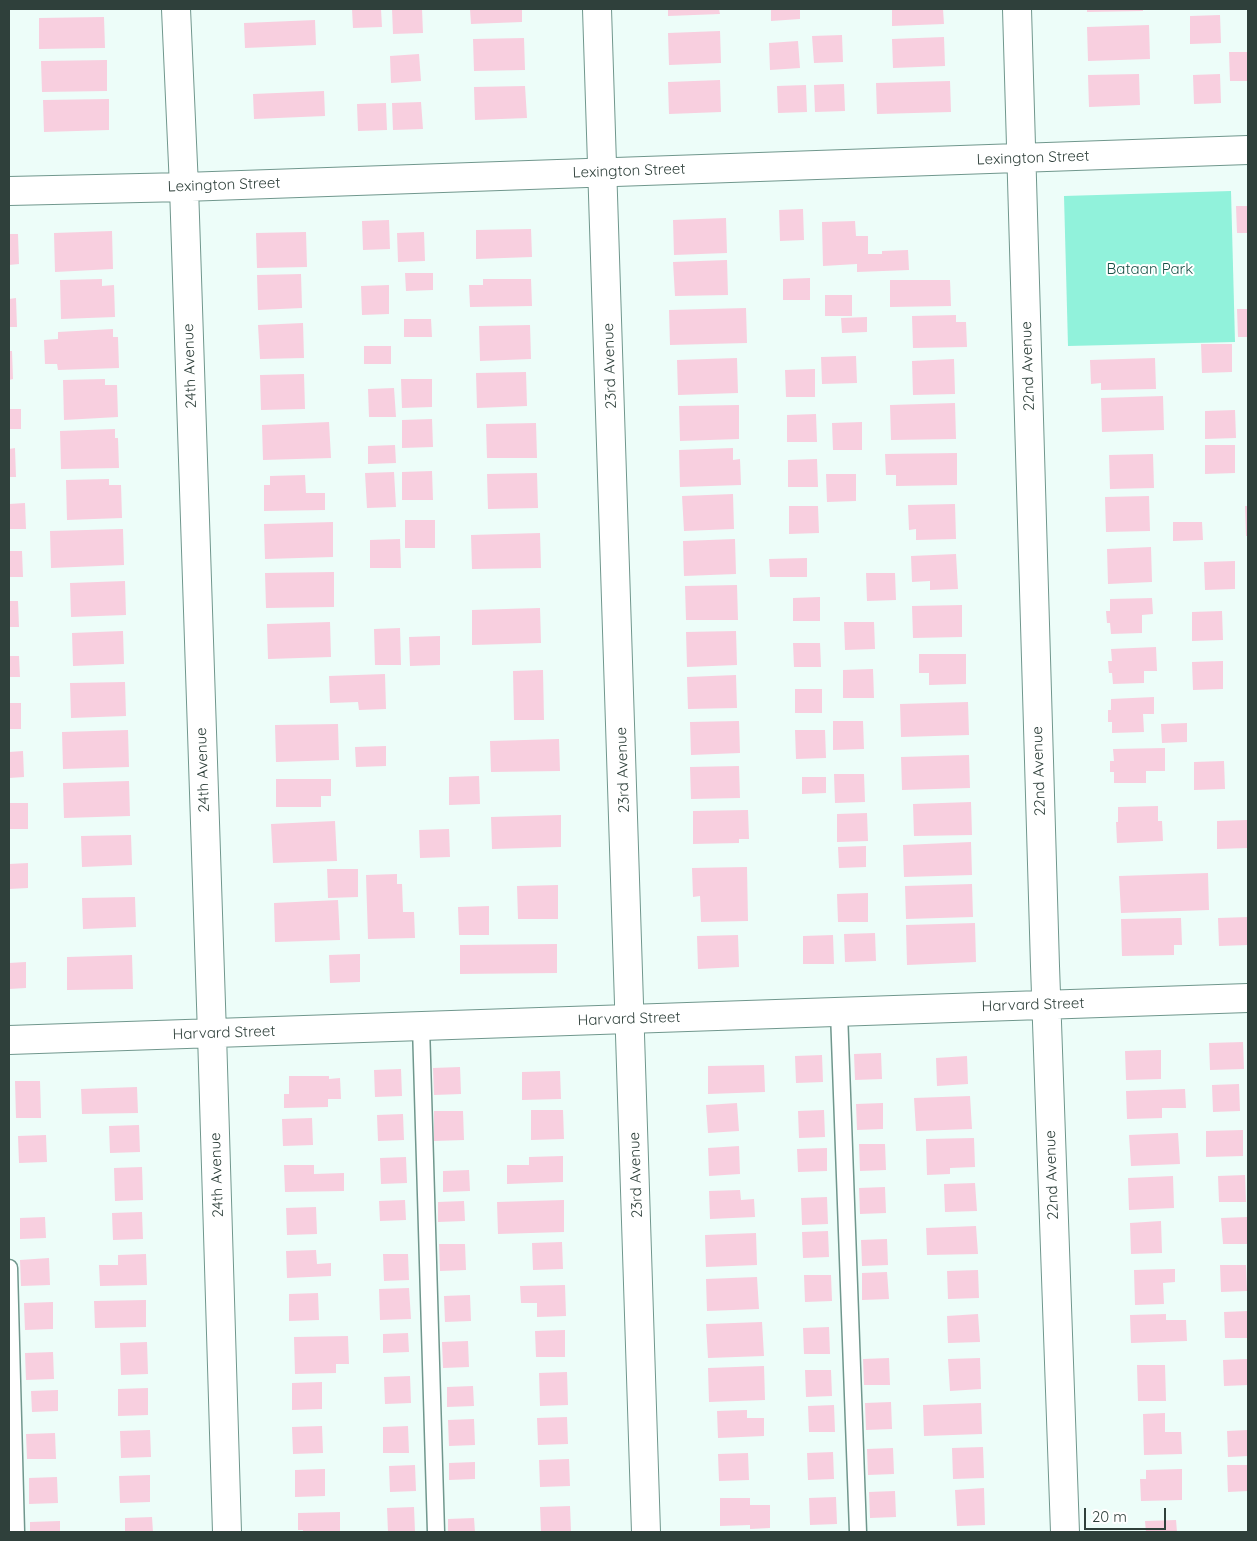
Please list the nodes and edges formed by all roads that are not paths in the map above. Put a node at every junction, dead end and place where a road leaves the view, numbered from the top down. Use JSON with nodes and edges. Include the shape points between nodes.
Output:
{"nodes":[{"id":1,"x":176,"y":9,"type":"edge"},
{"id":2,"x":597,"y":9,"type":"edge"},
{"id":3,"x":1017,"y":9,"type":"edge"},
{"id":4,"x":1248,"y":150,"type":"edge"},
{"id":5,"x":1022,"y":159,"type":"junction"},
{"id":6,"x":603,"y":172,"type":"junction"},
{"id":7,"x":184,"y":187,"type":"junction"},
{"id":8,"x":9,"y":191,"type":"edge"},
{"id":9,"x":1248,"y":998,"type":"edge"},
{"id":10,"x":1046,"y":1005,"type":"junction"},
{"id":11,"x":839,"y":1012,"type":"junction"},
{"id":12,"x":631,"y":1019,"type":"junction"},
{"id":13,"x":421,"y":1026,"type":"junction"},
{"id":14,"x":212,"y":1034,"type":"junction"},
{"id":15,"x":9,"y":1040,"type":"edge"},
{"id":16,"x":9,"y":1268,"type":"edge"},
{"id":17,"x":16,"y":1532,"type":"edge"},
{"id":18,"x":227,"y":1532,"type":"edge"},
{"id":19,"x":436,"y":1532,"type":"edge"},
{"id":20,"x":646,"y":1532,"type":"edge"},
{"id":21,"x":858,"y":1532,"type":"edge"},
{"id":22,"x":1064,"y":1532,"type":"edge"}],
"edges":[{"from":1,"to":7,"type":"street","name":"24th Avenue"},
{"from":2,"to":6,"type":"street","name":"23rd Avenue"},
{"from":3,"to":5,"type":"street","name":"22nd Avenue"},
{"from":4,"to":5,"type":"street","name":"Lexington Street"},
{"from":5,"to":6,"type":"street","name":"Lexington Street"},
{"from":5,"to":10,"type":"street","name":"22nd Avenue"},
{"from":6,"to":7,"type":"street","name":"Lexington Street"},
{"from":6,"to":12,"type":"street","name":"23rd Avenue"},
{"from":7,"to":8,"type":"street","name":"Lexington Street"},
{"from":7,"to":14,"type":"street","name":"24th Avenue"},
{"from":9,"to":10,"type":"street","name":"Harvard Street"},
{"from":10,"to":11,"type":"street","name":"Harvard Street"},
{"from":10,"to":22,"type":"street","name":"22nd Avenue"},
{"from":11,"to":12,"type":"street","name":"Harvard Street"},
{"from":11,"to":21,"type":"lane"},
{"from":12,"to":13,"type":"street","name":"Harvard Street"},
{"from":12,"to":20,"type":"street","name":"23rd Avenue"},
{"from":13,"to":14,"type":"street","name":"Harvard Street"},
{"from":13,"to":19,"type":"lane"},
{"from":14,"to":15,"type":"street","name":"Harvard Street"},
{"from":14,"to":18,"type":"street","name":"24th Avenue"},
{"from":16,"to":17,"type":"lane"}]}
